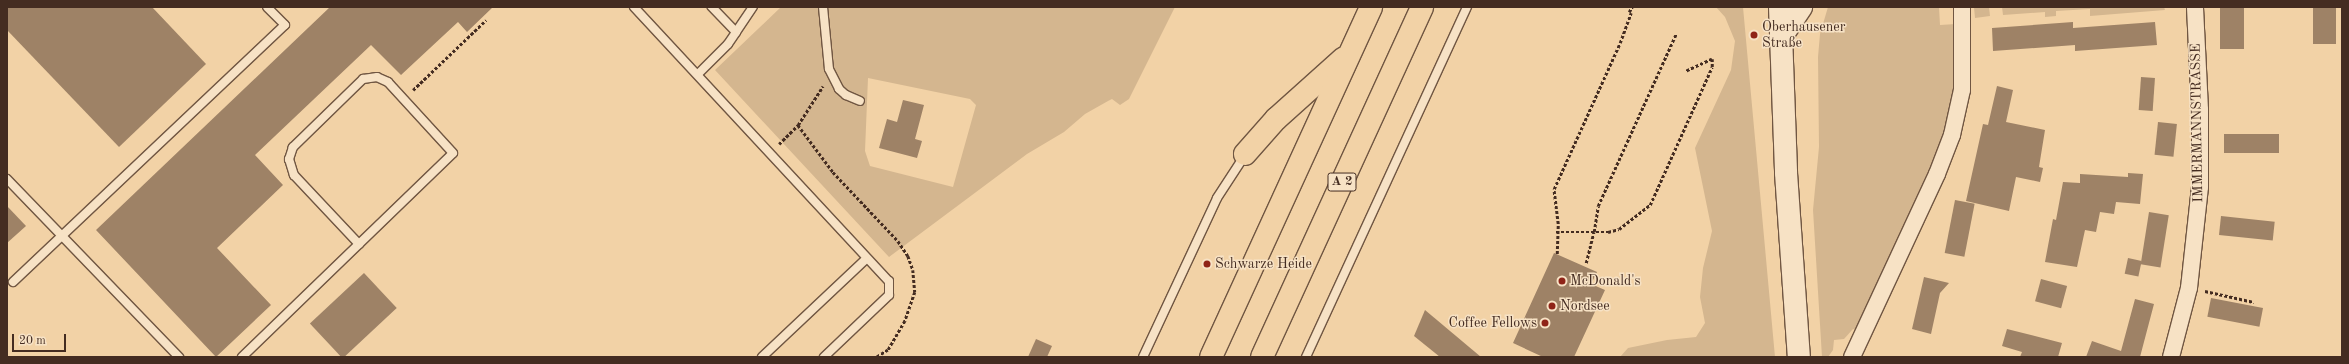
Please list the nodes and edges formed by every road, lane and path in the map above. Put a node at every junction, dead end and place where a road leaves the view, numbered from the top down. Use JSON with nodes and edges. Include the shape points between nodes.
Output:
{"nodes":[{"id":1,"x":267,"y":7,"type":"edge"},
{"id":2,"x":634,"y":7,"type":"edge"},
{"id":3,"x":712,"y":7,"type":"edge"},
{"id":4,"x":753,"y":7,"type":"edge"},
{"id":5,"x":823,"y":7,"type":"edge"},
{"id":6,"x":1371,"y":7,"type":"edge"},
{"id":7,"x":1422,"y":7,"type":"edge"},
{"id":8,"x":1467,"y":7,"type":"edge"},
{"id":9,"x":1632,"y":7,"type":"edge"},
{"id":10,"x":1780,"y":7,"type":"edge"},
{"id":11,"x":1801,"y":7,"type":"edge"},
{"id":12,"x":1962,"y":7,"type":"edge"},
{"id":13,"x":2195,"y":7,"type":"edge"},
{"id":14,"x":486,"y":20,"type":"dead end"},
{"id":15,"x":736,"y":32,"type":"junction"},
{"id":16,"x":1676,"y":34,"type":"dead end"},
{"id":17,"x":1781,"y":37,"type":"junction"},
{"id":18,"x":1351,"y":51,"type":"junction"},
{"id":19,"x":829,"y":69,"type":"junction"},
{"id":20,"x":1686,"y":71,"type":"dead end"},
{"id":21,"x":698,"y":74,"type":"junction"},
{"id":22,"x":403,"y":99,"type":"junction"},
{"id":23,"x":860,"y":100,"type":"dead end"},
{"id":24,"x":798,"y":125,"type":"junction"},
{"id":25,"x":768,"y":152,"type":"junction"},
{"id":26,"x":1245,"y":154,"type":"joint"},
{"id":27,"x":7,"y":179,"type":"edge"},
{"id":28,"x":1556,"y":232,"type":"junction"},
{"id":29,"x":1594,"y":232,"type":"junction"},
{"id":30,"x":60,"y":235,"type":"junction"},
{"id":31,"x":359,"y":244,"type":"junction"},
{"id":32,"x":1557,"y":254,"type":"dead end"},
{"id":33,"x":867,"y":258,"type":"junction"},
{"id":34,"x":1586,"y":263,"type":"dead end"},
{"id":35,"x":13,"y":282,"type":"dead end"},
{"id":36,"x":2188,"y":288,"type":"junction"},
{"id":37,"x":2254,"y":302,"type":"dead end"},
{"id":38,"x":179,"y":357,"type":"edge"},
{"id":39,"x":242,"y":357,"type":"edge"},
{"id":40,"x":762,"y":357,"type":"edge"},
{"id":41,"x":824,"y":357,"type":"edge"},
{"id":42,"x":877,"y":357,"type":"edge"},
{"id":43,"x":1143,"y":357,"type":"edge"},
{"id":44,"x":1211,"y":357,"type":"edge"},
{"id":45,"x":1262,"y":357,"type":"edge"},
{"id":46,"x":1306,"y":357,"type":"edge"},
{"id":47,"x":1799,"y":357,"type":"edge"},
{"id":48,"x":1852,"y":357,"type":"edge"},
{"id":49,"x":2171,"y":357,"type":"edge"}],
"edges":[{"from":1,"to":30,"type":"lane","via":[[285,25]]},
{"from":2,"to":21,"type":"lane"},
{"from":3,"to":15,"type":"lane"},
{"from":4,"to":15,"type":"lane"},
{"from":5,"to":19,"type":"lane"},
{"from":6,"to":18,"type":"highway"},
{"from":7,"to":45,"type":"highway","number":"A 2"},
{"from":8,"to":46,"type":"lane"},
{"from":9,"to":28,"type":"path","via":[[1620,43],[1554,189],[1558,224]]},
{"from":10,"to":17,"type":"main road"},
{"from":11,"to":17,"type":"main road"},
{"from":12,"to":48,"type":"street","via":[[1962,90],[1952,134],[1937,174]]},
{"from":13,"to":36,"type":"street","name":"IMMERMANNSTRASSE","via":[[2200,110],[2200,187]]},
{"from":14,"to":22,"type":"path"},
{"from":15,"to":21,"type":"lane","via":[[728,44]]},
{"from":16,"to":29,"type":"path","via":[[1598,206]]},
{"from":17,"to":47,"type":"main road","via":[[1786,173]]},
{"from":18,"to":26,"type":"highway","via":[[1276,119]]},
{"from":18,"to":44,"type":"highway"},
{"from":19,"to":23,"type":"lane","via":[[839,89],[846,95]]},
{"from":19,"to":24,"type":"path","via":[[822,91]]},
{"from":20,"to":29,"type":"path","via":[[1712,59],[1712,67],[1650,205],[1619,229]]},
{"from":21,"to":25,"type":"lane"},
{"from":22,"to":31,"type":"lane","via":[[453,153]]},
{"from":22,"to":31,"type":"lane","via":[[388,82],[377,77],[363,79],[293,147],[289,159],[294,175]]},
{"from":24,"to":25,"type":"path","via":[[788,137]]},
{"from":24,"to":42,"type":"path","via":[[833,172],[898,241],[913,270],[915,292],[906,321],[888,350]]},
{"from":25,"to":33,"type":"lane"},
{"from":26,"to":43,"type":"lane","via":[[1217,198]]},
{"from":27,"to":30,"type":"lane"},
{"from":28,"to":29,"type":"path"},
{"from":28,"to":32,"type":"path"},
{"from":29,"to":34,"type":"path"},
{"from":30,"to":35,"type":"lane"},
{"from":30,"to":38,"type":"lane"},
{"from":31,"to":39,"type":"lane"},
{"from":33,"to":40,"type":"lane"},
{"from":33,"to":41,"type":"lane","via":[[889,281],[889,295]]},
{"from":36,"to":37,"type":"path"},
{"from":36,"to":49,"type":"street","name":"IMMERMANNSTRASSE"}]}
